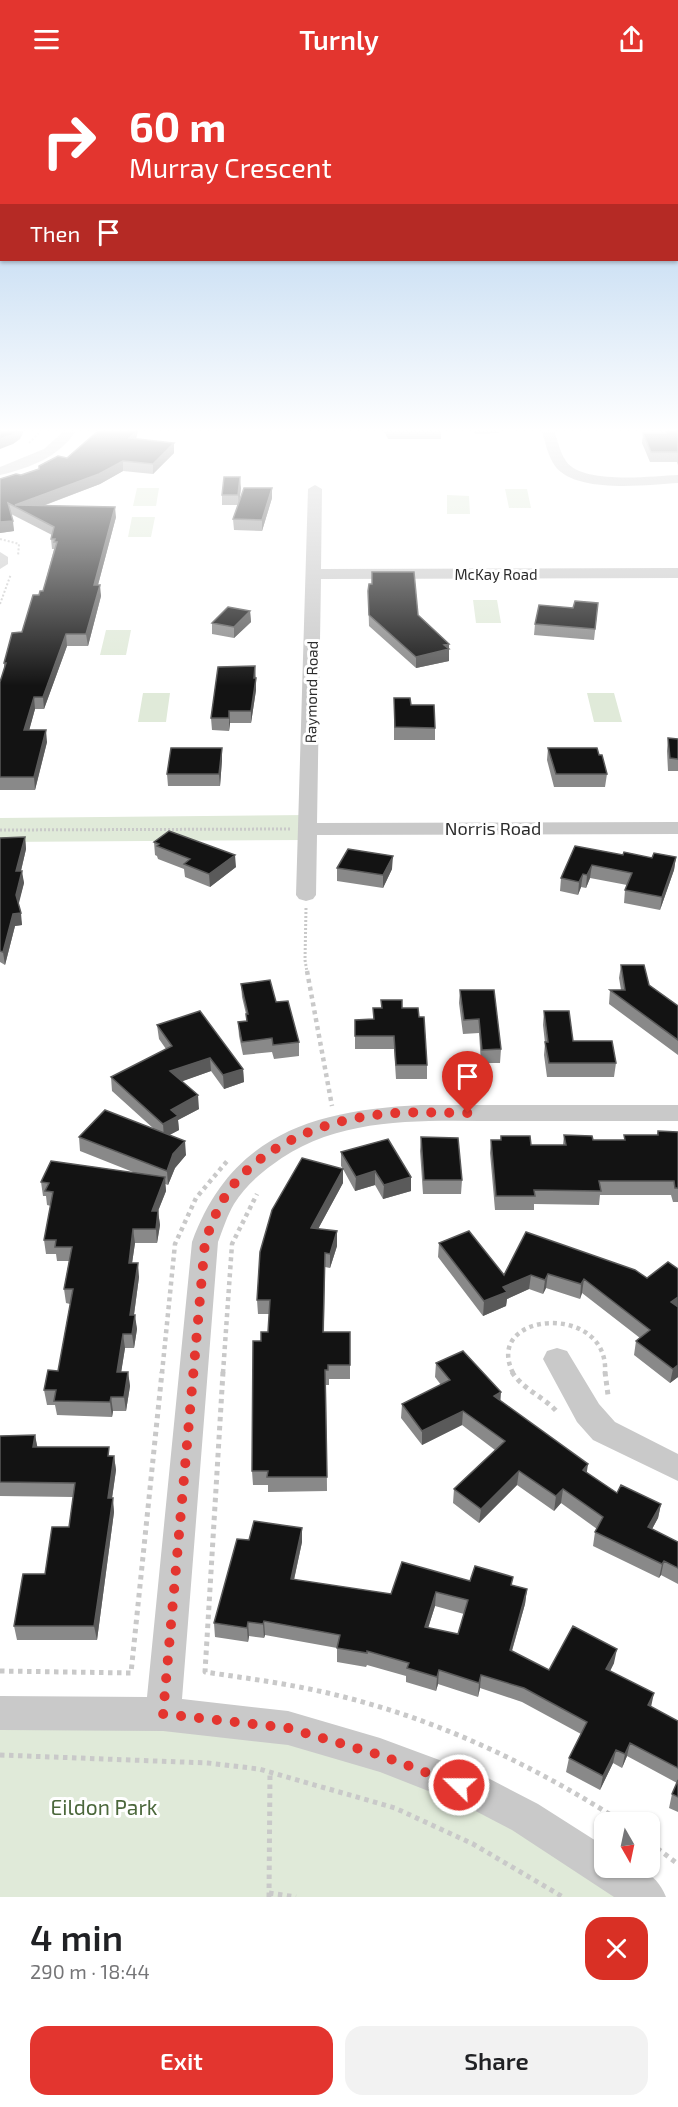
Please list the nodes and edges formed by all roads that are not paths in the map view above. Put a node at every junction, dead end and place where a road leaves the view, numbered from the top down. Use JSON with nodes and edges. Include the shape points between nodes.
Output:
{"nodes":[{"id":1,"x":314,"y":516,"type":"edge"},
{"id":2,"x":0,"y":557,"type":"edge"},
{"id":3,"x":0,"y":564,"type":"edge"},
{"id":4,"x":678,"y":573,"type":"edge"},
{"id":5,"x":313,"y":574,"type":"junction"},
{"id":6,"x":678,"y":828,"type":"edge"},
{"id":7,"x":309,"y":829,"type":"junction"},
{"id":8,"x":306,"y":896,"type":"road end"},
{"id":9,"x":678,"y":1113,"type":"edge"},
{"id":10,"x":557,"y":1359,"type":"dead end"},
{"id":11,"x":678,"y":1468,"type":"edge"},
{"id":12,"x":0,"y":1713,"type":"edge"},
{"id":13,"x":163,"y":1714,"type":"junction"},
{"id":14,"x":594,"y":1860,"type":"edge"},
{"id":15,"x":620,"y":1878,"type":"edge"},
{"id":16,"x":647,"y":1897,"type":"edge"}],
"edges":[{"from":1,"to":5,"type":"street","name":"Raymond Road"},
{"from":2,"to":3,"type":"street"},
{"from":4,"to":5,"type":"street","name":"McKay Road"},
{"from":5,"to":7,"type":"street","name":"Raymond Road"},
{"from":6,"to":7,"type":"street","name":"Norris Road"},
{"from":7,"to":8,"type":"street","name":"Raymond Road"},
{"from":9,"to":13,"type":"street","via":[[409,1113],[348,1119],[274,1150],[232,1186],[213,1218],[205,1242]]},
{"from":10,"to":11,"type":"street","via":[[588,1413],[604,1431]]},
{"from":12,"to":13,"type":"street"},
{"from":13,"to":14,"type":"street","via":[[288,1728],[380,1755],[485,1796]]},
{"from":15,"to":16,"type":"street"}]}
